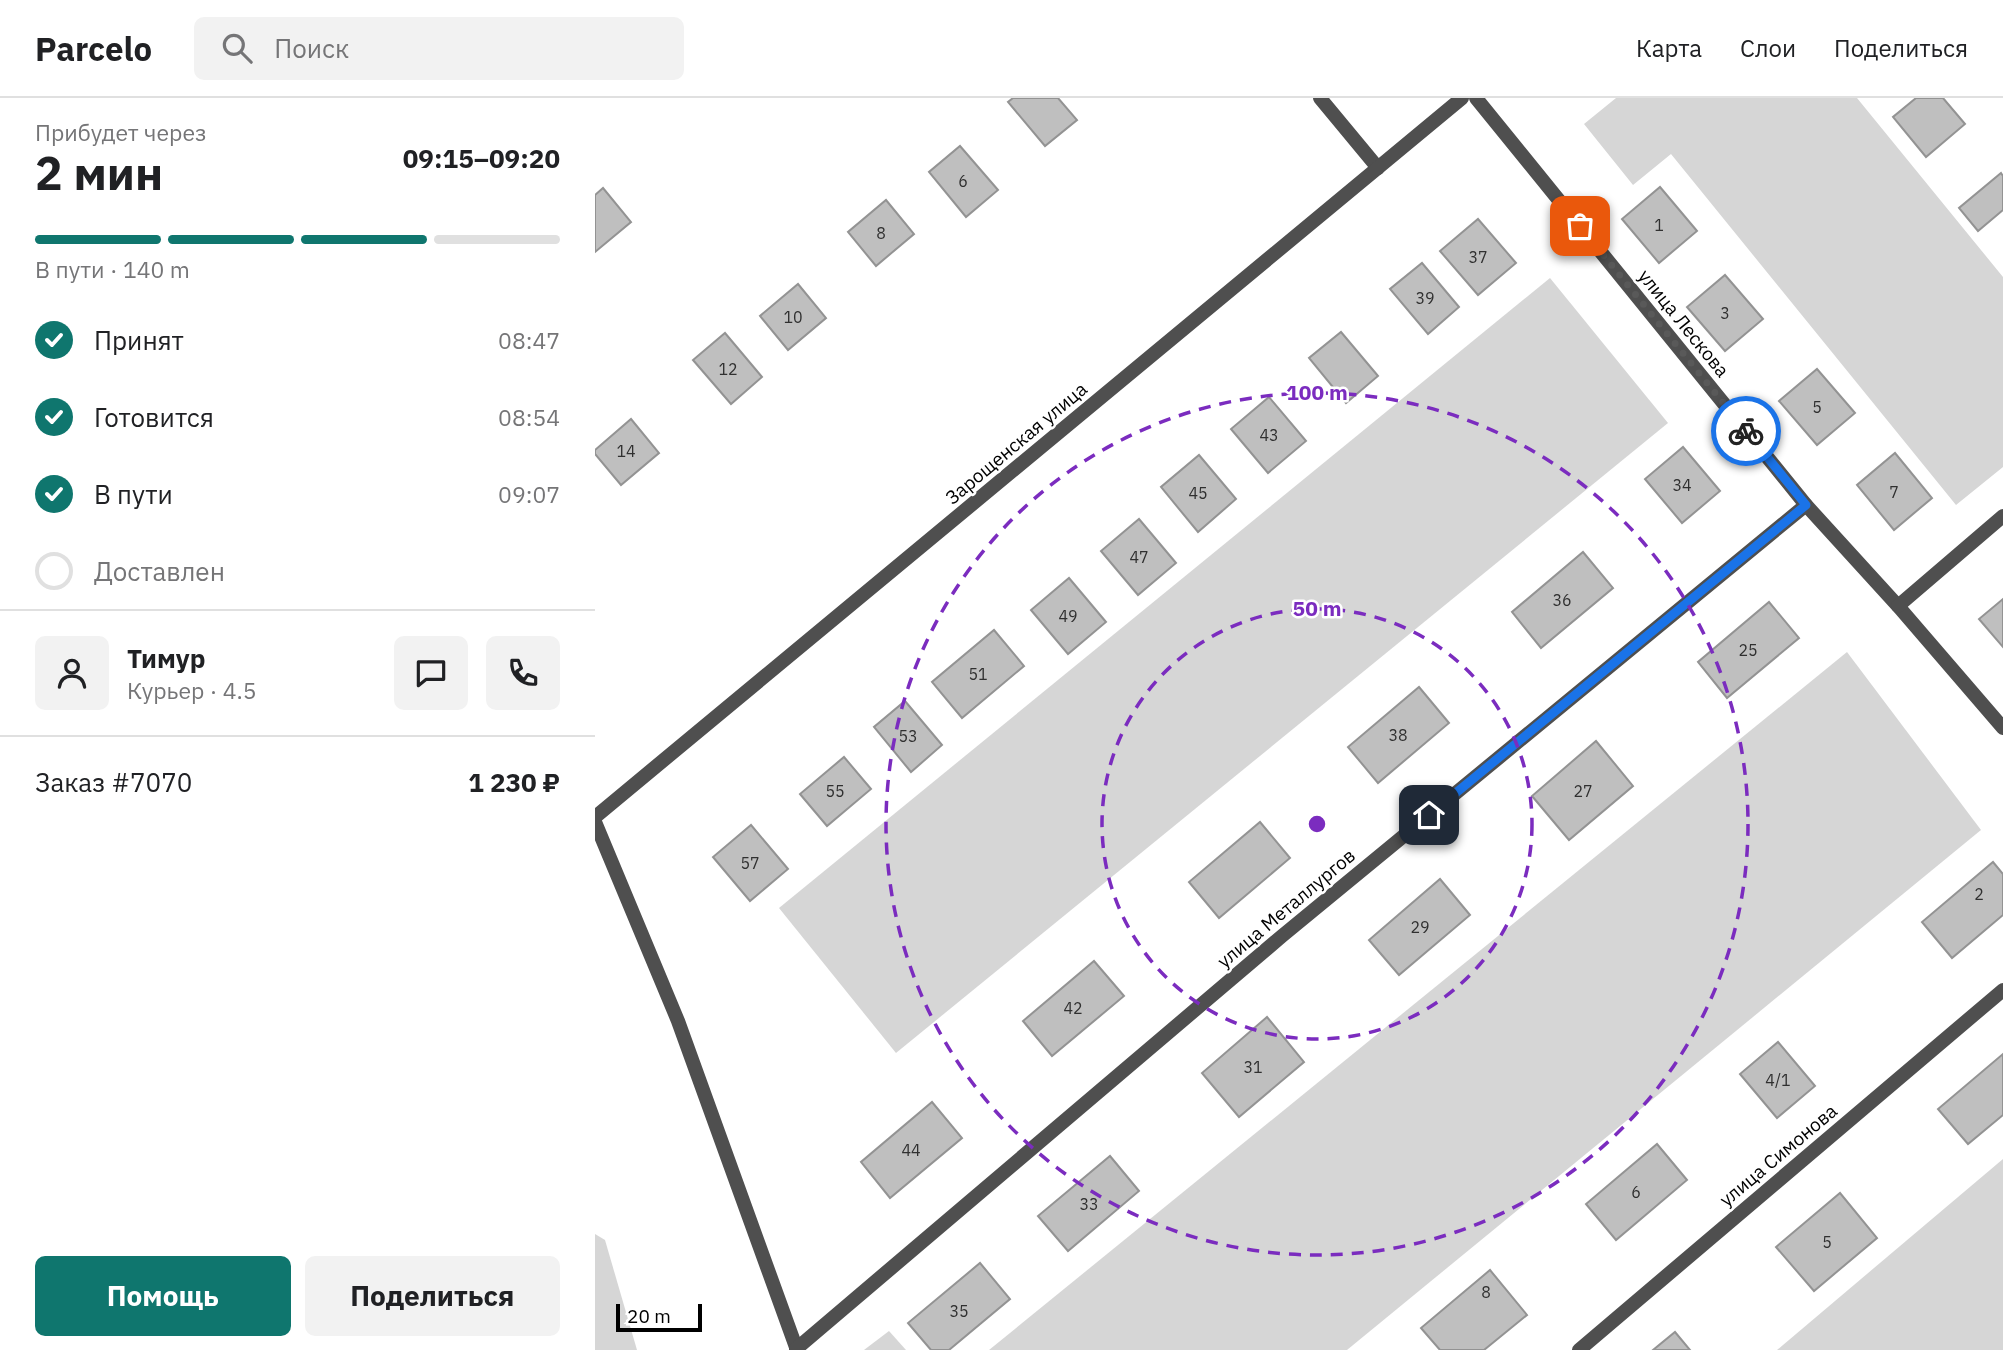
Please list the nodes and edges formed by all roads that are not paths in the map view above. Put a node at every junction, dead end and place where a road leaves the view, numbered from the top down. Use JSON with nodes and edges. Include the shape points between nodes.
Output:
{"nodes":[{"id":1,"x":1320,"y":98,"type":"edge"},
{"id":2,"x":1462,"y":98,"type":"edge"},
{"id":3,"x":1476,"y":98,"type":"edge"},
{"id":4,"x":1378,"y":168,"type":"junction"},
{"id":5,"x":1806,"y":505,"type":"junction"},
{"id":6,"x":2003,"y":516,"type":"edge"},
{"id":7,"x":1898,"y":606,"type":"junction"},
{"id":8,"x":2003,"y":728,"type":"edge"},
{"id":9,"x":595,"y":819,"type":"edge"},
{"id":10,"x":2003,"y":990,"type":"edge"},
{"id":11,"x":797,"y":1349,"type":"edge"},
{"id":12,"x":1579,"y":1350,"type":"edge"}],
"edges":[{"from":1,"to":4,"type":"street"},
{"from":2,"to":4,"type":"street","name":"Зарощенская улица"},
{"from":3,"to":5,"type":"street","name":"улица Лескова"},
{"from":4,"to":9,"type":"street","name":"Зарощенская улица"},
{"from":5,"to":7,"type":"street","name":"улица Лескова"},
{"from":5,"to":11,"type":"street","name":"улица Металлургов","via":[[1282,936]]},
{"from":6,"to":7,"type":"street"},
{"from":7,"to":8,"type":"street","name":"улица Лескова"},
{"from":9,"to":11,"type":"street","via":[[678,1021]]},
{"from":10,"to":12,"type":"street","name":"улица Симонова"}]}
